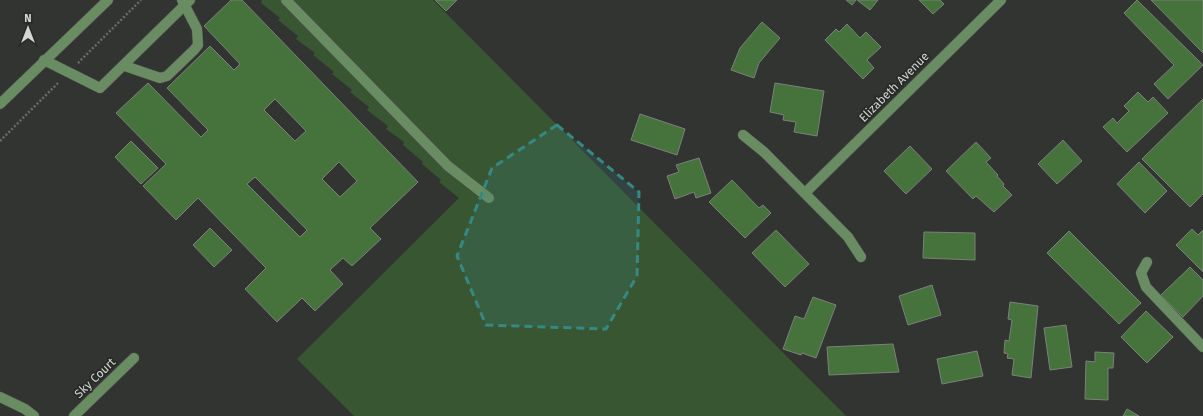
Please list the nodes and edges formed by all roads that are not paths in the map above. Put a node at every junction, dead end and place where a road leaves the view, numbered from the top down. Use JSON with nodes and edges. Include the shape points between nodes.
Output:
{"nodes":[{"id":1,"x":108,"y":0,"type":"edge"},
{"id":2,"x":286,"y":0,"type":"edge"},
{"id":3,"x":1001,"y":0,"type":"edge"},
{"id":4,"x":185,"y":2,"type":"edge"},
{"id":5,"x":44,"y":60,"type":"junction"},
{"id":6,"x":125,"y":66,"type":"junction"},
{"id":7,"x":0,"y":104,"type":"edge"},
{"id":8,"x":743,"y":135,"type":"dead end"},
{"id":9,"x":805,"y":193,"type":"junction"},
{"id":10,"x":489,"y":198,"type":"dead end"},
{"id":11,"x":861,"y":257,"type":"dead end"},
{"id":12,"x":1147,"y":262,"type":"dead end"},
{"id":13,"x":1203,"y":347,"type":"edge"},
{"id":14,"x":134,"y":358,"type":"dead end"},
{"id":15,"x":0,"y":397,"type":"edge"},
{"id":16,"x":34,"y":416,"type":"edge"},
{"id":17,"x":74,"y":416,"type":"edge"}],
"edges":[{"from":1,"to":5,"type":"street"},
{"from":2,"to":10,"type":"street","via":[[448,166]]},
{"from":3,"to":9,"type":"street","name":"Elizabeth Avenue"},
{"from":4,"to":6,"type":"street"},
{"from":4,"to":6,"type":"street","via":[[197,29],[198,45],[194,50],[167,76],[160,78]]},
{"from":5,"to":6,"type":"street","via":[[100,88]]},
{"from":5,"to":7,"type":"street"},
{"from":8,"to":9,"type":"street"},
{"from":9,"to":11,"type":"street","via":[[848,237]]},
{"from":12,"to":13,"type":"street","via":[[1142,273],[1146,287]]},
{"from":14,"to":17,"type":"street","name":"Sky Court"},
{"from":15,"to":16,"type":"street"}]}
